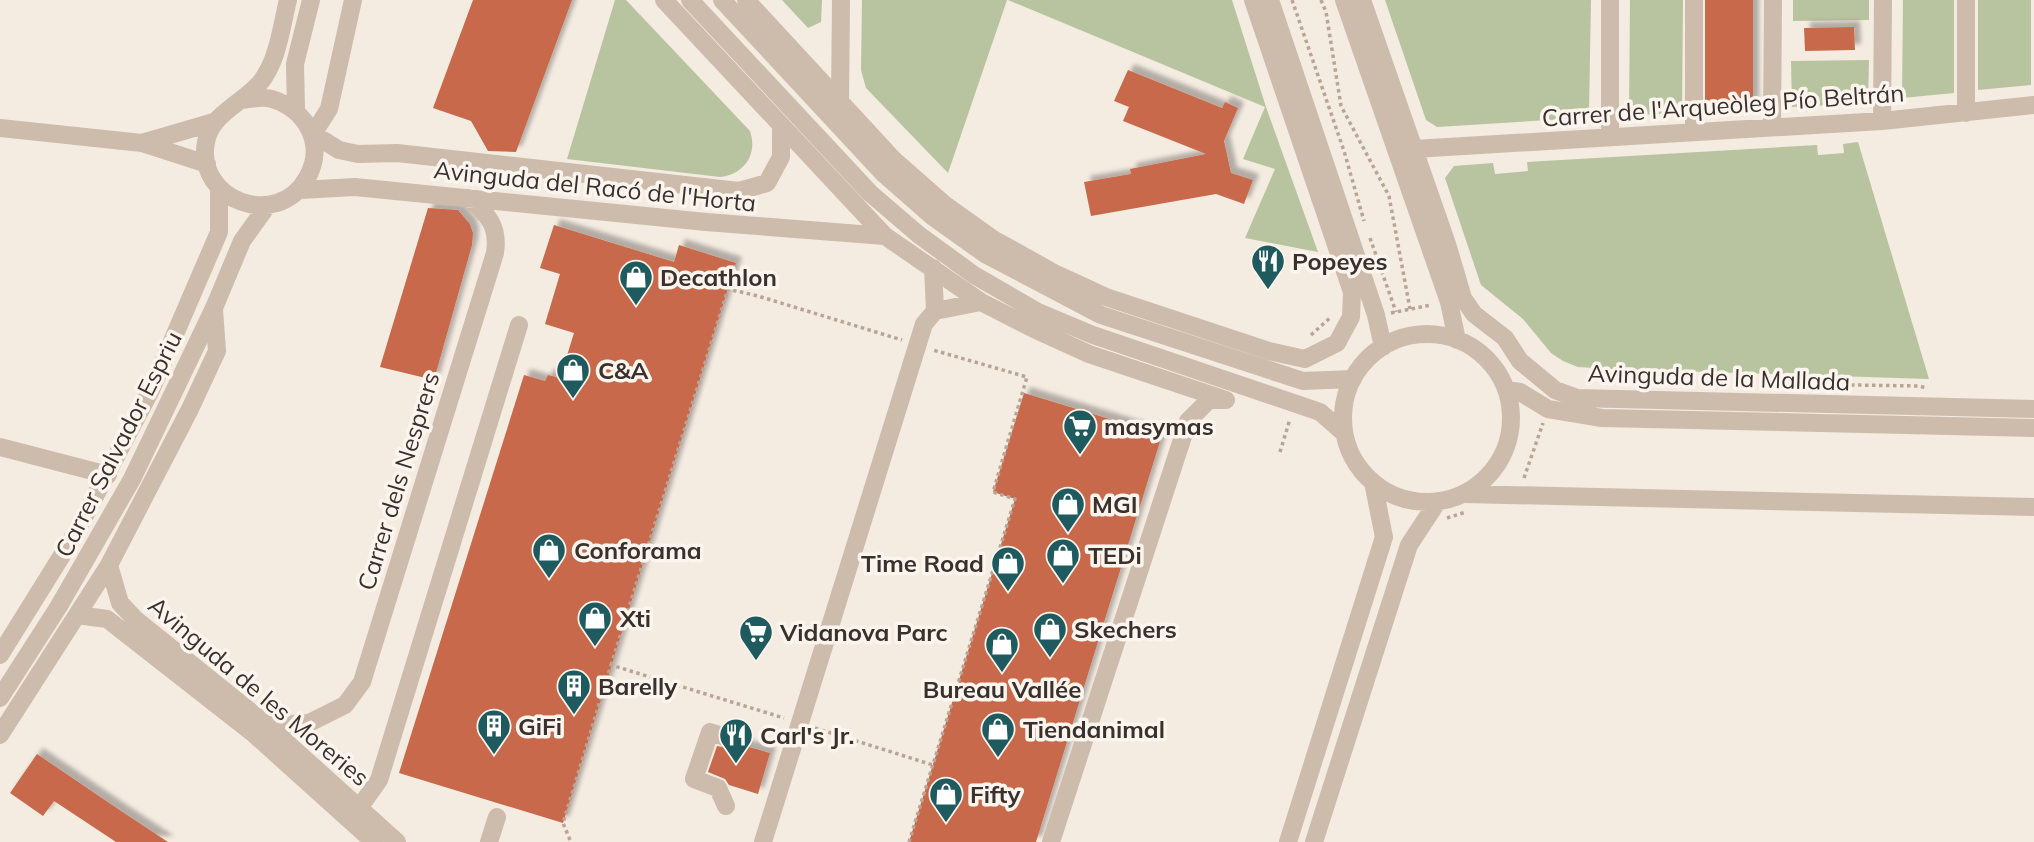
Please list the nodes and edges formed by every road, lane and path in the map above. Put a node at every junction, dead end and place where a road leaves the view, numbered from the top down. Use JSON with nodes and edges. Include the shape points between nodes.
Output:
{"nodes":[{"id":1,"x":288,"y":0,"type":"edge"},
{"id":2,"x":311,"y":0,"type":"edge"},
{"id":3,"x":353,"y":0,"type":"edge"},
{"id":4,"x":664,"y":0,"type":"edge"},
{"id":5,"x":690,"y":0,"type":"edge"},
{"id":6,"x":722,"y":0,"type":"edge"},
{"id":7,"x":746,"y":0,"type":"edge"},
{"id":8,"x":841,"y":0,"type":"edge"},
{"id":9,"x":1253,"y":0,"type":"edge"},
{"id":10,"x":1270,"y":0,"type":"edge"},
{"id":11,"x":1292,"y":0,"type":"edge"},
{"id":12,"x":1321,"y":0,"type":"edge"},
{"id":13,"x":1344,"y":0,"type":"edge"},
{"id":14,"x":1362,"y":0,"type":"edge"},
{"id":15,"x":1610,"y":0,"type":"edge"},
{"id":16,"x":1694,"y":0,"type":"edge"},
{"id":17,"x":1773,"y":0,"type":"edge"},
{"id":18,"x":1883,"y":0,"type":"edge"},
{"id":19,"x":1966,"y":0,"type":"edge"},
{"id":20,"x":241,"y":100,"type":"junction"},
{"id":21,"x":840,"y":103,"type":"junction"},
{"id":22,"x":2034,"y":105,"type":"edge"},
{"id":23,"x":296,"y":110,"type":"junction"},
{"id":24,"x":1966,"y":113,"type":"junction"},
{"id":25,"x":1882,"y":121,"type":"junction"},
{"id":26,"x":214,"y":122,"type":"junction"},
{"id":27,"x":781,"y":126,"type":"junction"},
{"id":28,"x":1772,"y":127,"type":"junction"},
{"id":29,"x":0,"y":128,"type":"edge"},
{"id":30,"x":1694,"y":132,"type":"junction"},
{"id":31,"x":313,"y":134,"type":"junction"},
{"id":32,"x":1610,"y":137,"type":"junction"},
{"id":33,"x":142,"y":143,"type":"junction"},
{"id":34,"x":1414,"y":149,"type":"junction"},
{"id":35,"x":206,"y":164,"type":"junction"},
{"id":36,"x":219,"y":188,"type":"junction"},
{"id":37,"x":300,"y":190,"type":"junction"},
{"id":38,"x":468,"y":198,"type":"junction"},
{"id":39,"x":267,"y":206,"type":"junction"},
{"id":40,"x":1364,"y":221,"type":"dead end"},
{"id":41,"x":1369,"y":234,"type":"dead end"},
{"id":42,"x":885,"y":236,"type":"junction"},
{"id":43,"x":1447,"y":244,"type":"junction"},
{"id":44,"x":1340,"y":258,"type":"junction"},
{"id":45,"x":736,"y":263,"type":"dead end"},
{"id":46,"x":1360,"y":265,"type":"junction"},
{"id":47,"x":1436,"y":266,"type":"junction"},
{"id":48,"x":933,"y":268,"type":"junction"},
{"id":49,"x":728,"y":289,"type":"junction"},
{"id":50,"x":981,"y":302,"type":"junction"},
{"id":51,"x":1449,"y":302,"type":"junction"},
{"id":52,"x":214,"y":308,"type":"junction"},
{"id":53,"x":1410,"y":309,"type":"junction"},
{"id":54,"x":934,"y":311,"type":"junction"},
{"id":55,"x":1396,"y":312,"type":"junction"},
{"id":56,"x":1376,"y":316,"type":"junction"},
{"id":57,"x":519,"y":325,"type":"dead end"},
{"id":58,"x":1457,"y":340,"type":"junction"},
{"id":59,"x":917,"y":345,"type":"junction"},
{"id":60,"x":1250,"y":345,"type":"junction"},
{"id":61,"x":1383,"y":347,"type":"junction"},
{"id":62,"x":1268,"y":368,"type":"junction"},
{"id":63,"x":1353,"y":379,"type":"junction"},
{"id":64,"x":1783,"y":384,"type":"dead end"},
{"id":65,"x":1255,"y":389,"type":"junction"},
{"id":66,"x":1507,"y":390,"type":"junction"},
{"id":67,"x":1936,"y":390,"type":"dead end"},
{"id":68,"x":1226,"y":400,"type":"junction"},
{"id":69,"x":1634,"y":400,"type":"junction"},
{"id":70,"x":1294,"y":402,"type":"junction"},
{"id":71,"x":2034,"y":409,"type":"edge"},
{"id":72,"x":1606,"y":418,"type":"junction"},
{"id":73,"x":2034,"y":428,"type":"edge"},
{"id":74,"x":1344,"y":433,"type":"junction"},
{"id":75,"x":0,"y":447,"type":"edge"},
{"id":76,"x":1280,"y":452,"type":"dead end"},
{"id":77,"x":108,"y":475,"type":"junction"},
{"id":78,"x":1373,"y":482,"type":"junction"},
{"id":79,"x":1465,"y":494,"type":"junction"},
{"id":80,"x":1438,"y":502,"type":"junction"},
{"id":81,"x":2034,"y":507,"type":"edge"},
{"id":82,"x":108,"y":565,"type":"junction"},
{"id":83,"x":77,"y":615,"type":"junction"},
{"id":84,"x":0,"y":655,"type":"edge"},
{"id":85,"x":611,"y":665,"type":"dead end"},
{"id":86,"x":0,"y":698,"type":"edge"},
{"id":87,"x":267,"y":725,"type":"junction"},
{"id":88,"x":736,"y":727,"type":"dead end"},
{"id":89,"x":0,"y":735,"type":"edge"},
{"id":90,"x":726,"y":806,"type":"dead end"},
{"id":91,"x":359,"y":808,"type":"junction"},
{"id":92,"x":497,"y":817,"type":"dead end"},
{"id":93,"x":374,"y":842,"type":"edge"},
{"id":94,"x":397,"y":842,"type":"edge"},
{"id":95,"x":489,"y":842,"type":"edge"},
{"id":96,"x":764,"y":842,"type":"edge"},
{"id":97,"x":909,"y":842,"type":"edge"},
{"id":98,"x":1051,"y":842,"type":"edge"},
{"id":99,"x":1288,"y":842,"type":"edge"},
{"id":100,"x":1314,"y":842,"type":"edge"}],
"edges":[{"from":1,"to":20,"type":"street","via":[[272,64]]},
{"from":2,"to":23,"type":"street","via":[[295,64]]},
{"from":3,"to":31,"type":"street","via":[[329,109]]},
{"from":4,"to":27,"type":"street"},
{"from":5,"to":65,"type":"street","via":[[870,193],[974,275],[1038,312],[1093,335]]},
{"from":6,"to":62,"type":"street","via":[[884,174],[985,254],[1101,315]]},
{"from":7,"to":21,"type":"street"},
{"from":8,"to":21,"type":"street"},
{"from":9,"to":44,"type":"street"},
{"from":10,"to":46,"type":"street"},
{"from":11,"to":40,"type":"path"},
{"from":12,"to":53,"type":"path","via":[[1341,106],[1389,196]]},
{"from":13,"to":47,"type":"street"},
{"from":14,"to":34,"type":"street","name":"Avinguda de la Mallada"},
{"from":15,"to":32,"type":"street"},
{"from":16,"to":30,"type":"street"},
{"from":17,"to":28,"type":"street"},
{"from":18,"to":25,"type":"street"},
{"from":19,"to":24,"type":"street"},
{"from":20,"to":23,"type":"street","via":[[270,97]]},
{"from":20,"to":26,"type":"street"},
{"from":21,"to":60,"type":"street","via":[[944,204],[993,239],[1106,297]]},
{"from":22,"to":24,"type":"street","name":"Carrer de l'Arqueòleg Pío Beltrán"},
{"from":23,"to":31,"type":"street"},
{"from":24,"to":25,"type":"street","name":"Carrer de l'Arqueòleg Pío Beltrán"},
{"from":25,"to":28,"type":"street","name":"Carrer de l'Arqueòleg Pío Beltrán"},
{"from":26,"to":33,"type":"street"},
{"from":26,"to":35,"type":"street","via":[[206,142]]},
{"from":27,"to":31,"type":"street","name":"Avinguda del Racó de l'Horta","via":[[781,158],[767,183],[740,191],[397,153],[358,154],[339,150]]},
{"from":27,"to":42,"type":"street"},
{"from":28,"to":30,"type":"street","name":"Carrer de l'Arqueòleg Pío Beltrán"},
{"from":29,"to":33,"type":"street"},
{"from":30,"to":32,"type":"street","name":"Carrer de l'Arqueòleg Pío Beltrán"},
{"from":31,"to":37,"type":"street","via":[[314,165]]},
{"from":32,"to":34,"type":"street","name":"Carrer de l'Arqueòleg Pío Beltrán"},
{"from":33,"to":35,"type":"street"},
{"from":34,"to":43,"type":"street","name":"Avinguda de la Mallada"},
{"from":35,"to":36,"type":"street"},
{"from":36,"to":39,"type":"street","via":[[241,203]]},
{"from":36,"to":77,"type":"street","name":"Carrer Salvador Espriu","via":[[219,232],[151,390]]},
{"from":37,"to":38,"type":"street","name":"Avinguda del Racó de l'Horta","via":[[355,187]]},
{"from":37,"to":39,"type":"street"},
{"from":38,"to":42,"type":"street","name":"Avinguda del Racó de l'Horta"},
{"from":38,"to":87,"type":"street","name":"Carrer dels Nesprers","via":[[486,212],[498,237],[495,253],[362,682],[345,705],[309,723]]},
{"from":39,"to":52,"type":"street","name":"Carrer Salvador Espriu","via":[[242,240]]},
{"from":41,"to":55,"type":"path"},
{"from":42,"to":48,"type":"street"},
{"from":43,"to":47,"type":"street"},
{"from":43,"to":69,"type":"street","name":"Avinguda de la Mallada","via":[[1463,298],[1474,314],[1505,338],[1520,361],[1555,390],[1577,398]]},
{"from":44,"to":46,"type":"street"},
{"from":44,"to":60,"type":"street","via":[[1352,292],[1351,317],[1337,343],[1305,359]]},
{"from":45,"to":49,"type":"path"},
{"from":46,"to":56,"type":"street"},
{"from":47,"to":51,"type":"street"},
{"from":48,"to":50,"type":"street"},
{"from":48,"to":54,"type":"street"},
{"from":49,"to":59,"type":"path"},
{"from":49,"to":85,"type":"path"},
{"from":50,"to":54,"type":"street"},
{"from":50,"to":68,"type":"street","via":[[1089,354]]},
{"from":51,"to":53,"type":"path"},
{"from":51,"to":58,"type":"street"},
{"from":52,"to":82,"type":"street","via":[[217,351]]},
{"from":52,"to":86,"type":"street","name":"Carrer Salvador Espriu","via":[[132,479]]},
{"from":53,"to":55,"type":"path"},
{"from":54,"to":59,"type":"street"},
{"from":55,"to":56,"type":"path"},
{"from":56,"to":61,"type":"street"},
{"from":57,"to":91,"type":"street","via":[[379,780]]},
{"from":58,"to":61,"type":"street","via":[[1419,335]]},
{"from":58,"to":66,"type":"street","via":[[1488,359]]},
{"from":59,"to":96,"type":"street"},
{"from":59,"to":97,"type":"path","via":[[1027,377],[993,492],[1015,499]]},
{"from":60,"to":62,"type":"street"},
{"from":61,"to":63,"type":"street"},
{"from":62,"to":63,"type":"street","via":[[1303,381]]},
{"from":63,"to":74,"type":"street","via":[[1344,406]]},
{"from":64,"to":67,"type":"path"},
{"from":65,"to":68,"type":"street"},
{"from":65,"to":70,"type":"street"},
{"from":66,"to":72,"type":"street","via":[[1520,392],[1548,409]]},
{"from":66,"to":79,"type":"street","via":[[1512,414],[1505,451],[1484,481]]},
{"from":68,"to":98,"type":"street","via":[[1209,400],[1188,421]]},
{"from":69,"to":71,"type":"street","name":"Avinguda de la Mallada"},
{"from":69,"to":72,"type":"street"},
{"from":70,"to":74,"type":"street","via":[[1320,412]]},
{"from":70,"to":76,"type":"path"},
{"from":72,"to":73,"type":"street"},
{"from":74,"to":78,"type":"street","via":[[1354,460]]},
{"from":75,"to":77,"type":"street"},
{"from":77,"to":84,"type":"street","name":"Carrer Salvador Espriu"},
{"from":78,"to":80,"type":"street","via":[[1403,499]]},
{"from":78,"to":99,"type":"street","via":[[1384,537]]},
{"from":79,"to":80,"type":"street"},
{"from":79,"to":81,"type":"street"},
{"from":80,"to":100,"type":"street","via":[[1409,545]]},
{"from":82,"to":83,"type":"street"},
{"from":82,"to":87,"type":"street","name":"Avinguda de les Moreries","via":[[120,603],[135,619]]},
{"from":83,"to":89,"type":"street"},
{"from":83,"to":93,"type":"street","name":"Avinguda de les Moreries","via":[[107,619],[254,734]]},
{"from":87,"to":91,"type":"street","name":"Avinguda de les Moreries"},
{"from":88,"to":90,"type":"street","via":[[732,739],[710,732],[694,779],[718,788]]},
{"from":91,"to":94,"type":"street","name":"Avinguda de les Moreries"},
{"from":92,"to":95,"type":"street"}]}
